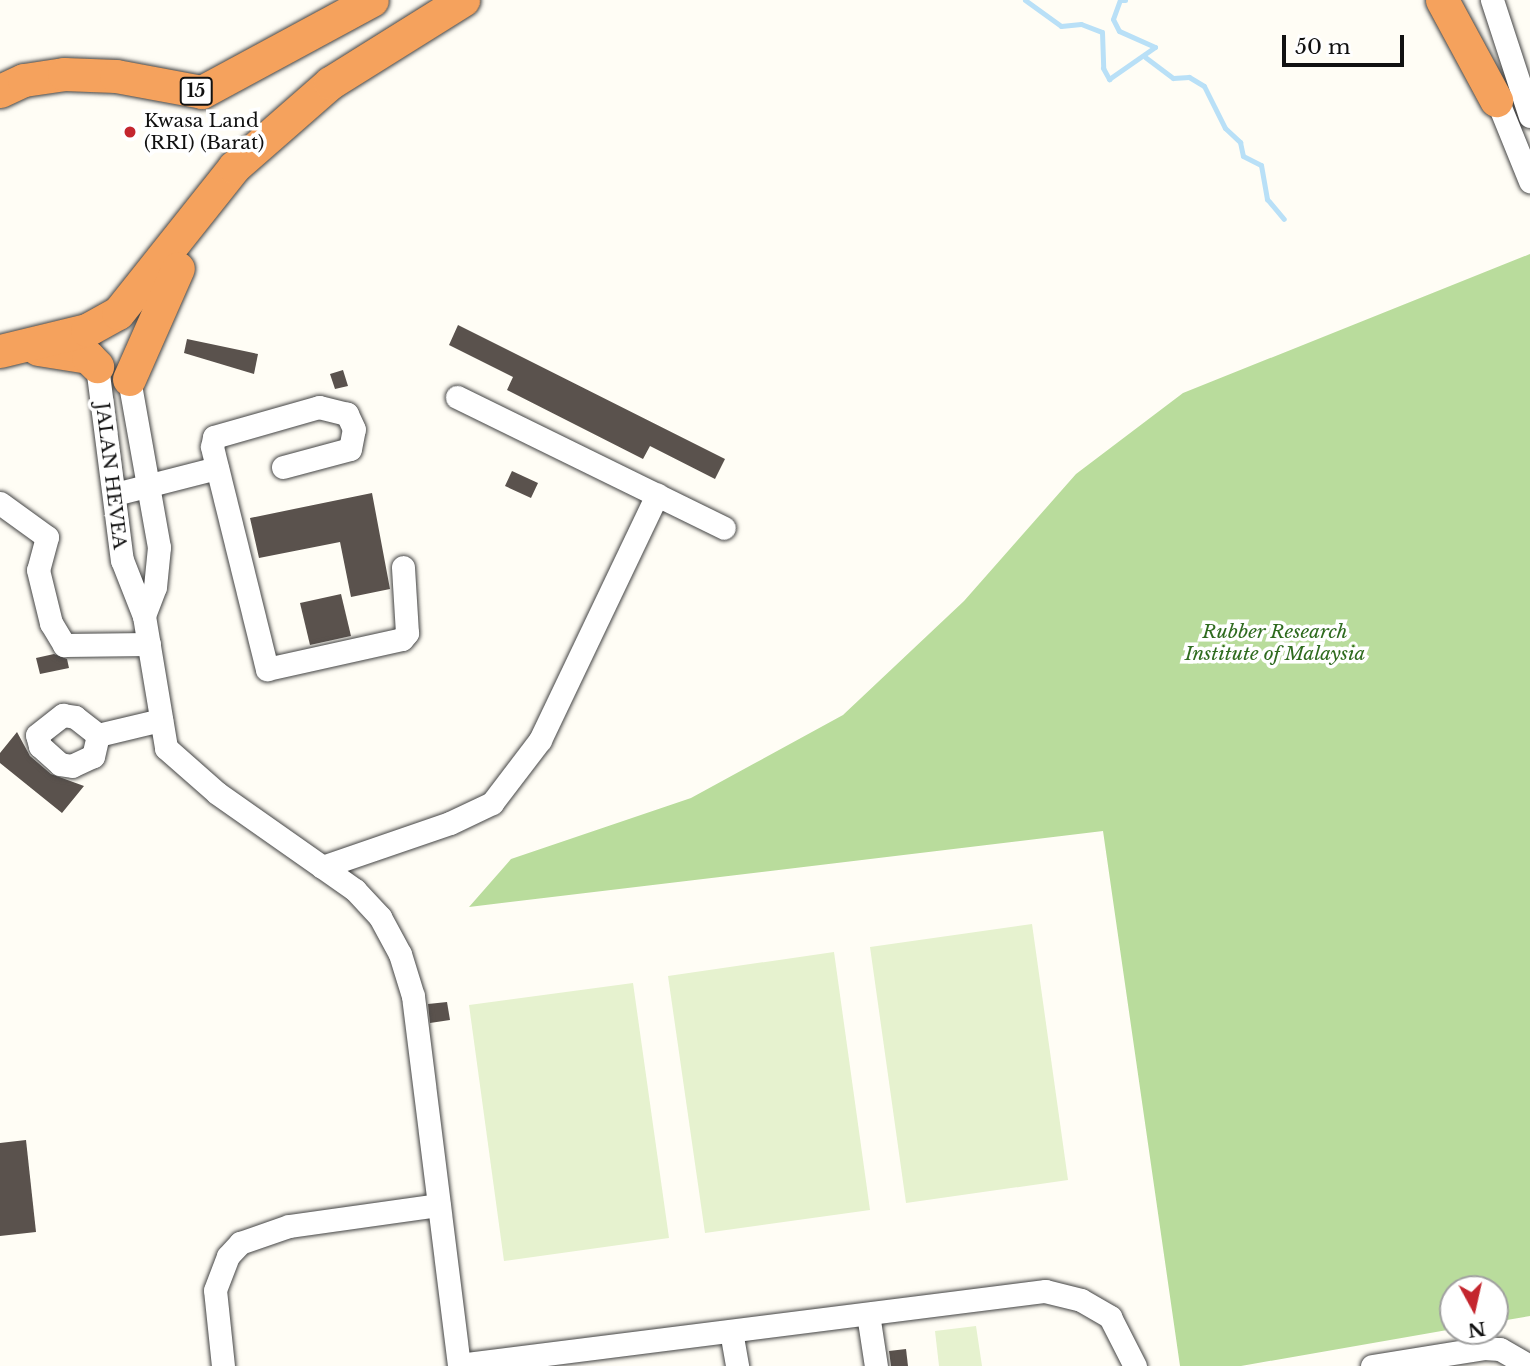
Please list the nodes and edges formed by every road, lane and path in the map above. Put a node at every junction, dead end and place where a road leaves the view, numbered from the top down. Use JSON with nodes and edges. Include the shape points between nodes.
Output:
{"nodes":[{"id":1,"x":372,"y":0,"type":"edge"},
{"id":2,"x":463,"y":0,"type":"edge"},
{"id":3,"x":1442,"y":0,"type":"edge"},
{"id":4,"x":1461,"y":0,"type":"edge"},
{"id":5,"x":1492,"y":0,"type":"edge"},
{"id":6,"x":330,"y":83,"type":"junction"},
{"id":7,"x":0,"y":91,"type":"edge"},
{"id":8,"x":1496,"y":100,"type":"junction"},
{"id":9,"x":1530,"y":115,"type":"edge"},
{"id":10,"x":1530,"y":181,"type":"edge"},
{"id":11,"x":8,"y":349,"type":"edge"},
{"id":12,"x":97,"y":366,"type":"joint"},
{"id":13,"x":130,"y":379,"type":"joint"},
{"id":14,"x":457,"y":397,"type":"dead end"},
{"id":15,"x":283,"y":467,"type":"dead end"},
{"id":16,"x":217,"y":468,"type":"junction"},
{"id":17,"x":149,"y":487,"type":"junction"},
{"id":18,"x":114,"y":494,"type":"junction"},
{"id":19,"x":657,"y":495,"type":"junction"},
{"id":20,"x":0,"y":503,"type":"edge"},
{"id":21,"x":724,"y":528,"type":"dead end"},
{"id":22,"x":403,"y":567,"type":"dead end"},
{"id":23,"x":144,"y":615,"type":"junction"},
{"id":24,"x":149,"y":644,"type":"junction"},
{"id":25,"x":161,"y":720,"type":"junction"},
{"id":26,"x":97,"y":735,"type":"dead end"},
{"id":27,"x":322,"y":867,"type":"junction"},
{"id":28,"x":439,"y":1205,"type":"junction"},
{"id":29,"x":869,"y":1314,"type":"junction"},
{"id":30,"x":731,"y":1331,"type":"junction"},
{"id":31,"x":223,"y":1366,"type":"edge"},
{"id":32,"x":459,"y":1366,"type":"edge"},
{"id":33,"x":737,"y":1366,"type":"edge"},
{"id":34,"x":876,"y":1366,"type":"edge"},
{"id":35,"x":1135,"y":1366,"type":"edge"},
{"id":36,"x":1371,"y":1366,"type":"edge"},
{"id":37,"x":1530,"y":1366,"type":"edge"}],
"edges":[{"from":1,"to":7,"type":"highway","number":"15","via":[[202,92],[116,76],[64,74],[24,80]]},
{"from":2,"to":6,"type":"highway"},
{"from":3,"to":8,"type":"highway"},
{"from":4,"to":8,"type":"street"},
{"from":5,"to":9,"type":"street"},
{"from":6,"to":11,"type":"highway","via":[[233,167],[118,313],[87,330]]},
{"from":6,"to":13,"type":"highway","via":[[213,208],[161,298]]},
{"from":8,"to":10,"type":"street"},
{"from":11,"to":12,"type":"highway","via":[[72,352]]},
{"from":12,"to":18,"type":"street","name":"JALAN HEVEA"},
{"from":13,"to":17,"type":"street","name":"JALAN HEVEA"},
{"from":14,"to":19,"type":"street"},
{"from":15,"to":16,"type":"street","via":[[350,449],[354,429],[347,414],[319,407],[226,430],[212,446]]},
{"from":16,"to":17,"type":"street"},
{"from":16,"to":22,"type":"street","via":[[267,669],[402,639],[407,633]]},
{"from":17,"to":18,"type":"street"},
{"from":17,"to":23,"type":"street","name":"JALAN HEVEA","via":[[159,547]]},
{"from":18,"to":23,"type":"street","name":"JALAN HEVEA","via":[[122,560]]},
{"from":19,"to":21,"type":"street"},
{"from":19,"to":27,"type":"street","via":[[540,740],[492,803],[450,823]]},
{"from":20,"to":24,"type":"street","via":[[47,537],[38,570],[51,623],[64,645]]},
{"from":23,"to":24,"type":"street","name":"JALAN HEVEA"},
{"from":24,"to":25,"type":"street","name":"JALAN HEVEA"},
{"from":25,"to":26,"type":"street"},
{"from":25,"to":27,"type":"street","name":"JALAN HEVEA","via":[[166,748],[217,793]]},
{"from":27,"to":28,"type":"street","via":[[355,890],[380,917],[400,954],[413,996]]},
{"from":28,"to":31,"type":"street","via":[[289,1226],[240,1243],[228,1256],[215,1290]]},
{"from":28,"to":32,"type":"street"},
{"from":29,"to":30,"type":"street"},
{"from":29,"to":34,"type":"street"},
{"from":29,"to":35,"type":"street","via":[[1045,1291],[1081,1300],[1110,1317]]},
{"from":30,"to":32,"type":"street"},
{"from":30,"to":33,"type":"street"},
{"from":36,"to":37,"type":"street","via":[[1492,1348]]}]}
